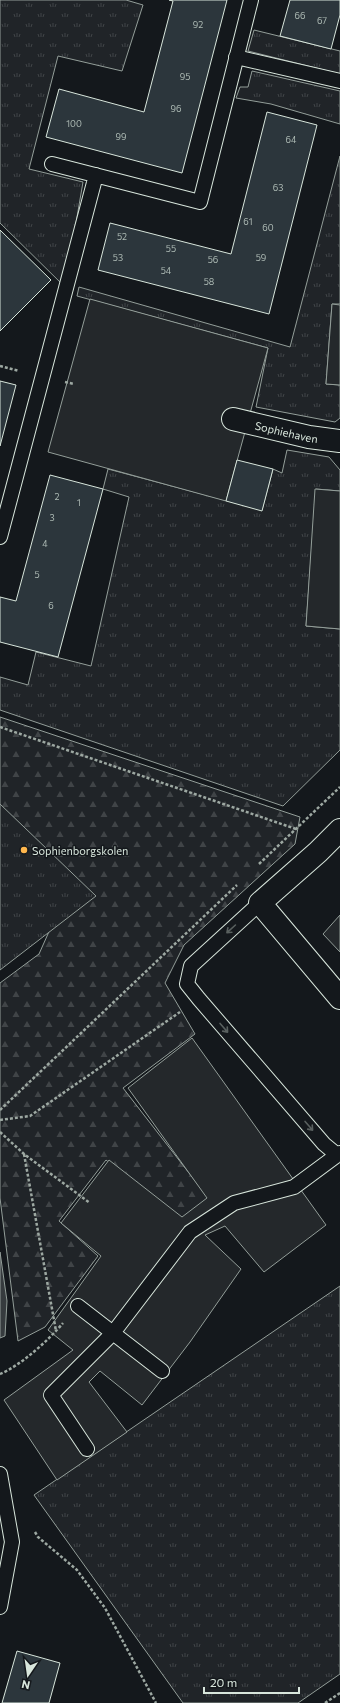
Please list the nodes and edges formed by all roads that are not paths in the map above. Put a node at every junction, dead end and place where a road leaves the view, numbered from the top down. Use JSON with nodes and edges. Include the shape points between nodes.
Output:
{"nodes":[{"id":1,"x":251,"y":0,"type":"edge"},
{"id":2,"x":236,"y":57,"type":"junction"},
{"id":3,"x":340,"y":81,"type":"edge"},
{"id":4,"x":52,"y":164,"type":"dead end"},
{"id":5,"x":96,"y":175,"type":"junction"},
{"id":6,"x":233,"y":419,"type":"dead end"},
{"id":7,"x":340,"y":441,"type":"edge"},
{"id":8,"x":0,"y":537,"type":"edge"},
{"id":9,"x":340,"y":830,"type":"edge"},
{"id":10,"x":260,"y":903,"type":"junction"},
{"id":11,"x":340,"y":998,"type":"edge"},
{"id":12,"x":338,"y":1154,"type":"edge"},
{"id":13,"x":78,"y":1306,"type":"road end"},
{"id":14,"x":113,"y":1333,"type":"junction"},
{"id":15,"x":162,"y":1371,"type":"dead end"},
{"id":16,"x":87,"y":1449,"type":"dead end"},
{"id":17,"x":0,"y":1474,"type":"edge"},
{"id":18,"x":0,"y":1607,"type":"edge"}],
"edges":[{"from":1,"to":2,"type":"lane"},
{"from":2,"to":3,"type":"lane"},
{"from":2,"to":5,"type":"lane","via":[[200,202]]},
{"from":4,"to":5,"type":"lane"},
{"from":5,"to":8,"type":"lane"},
{"from":6,"to":7,"type":"street","name":"Sophiehaven","via":[[309,437]]},
{"from":9,"to":10,"type":"street"},
{"from":10,"to":11,"type":"street"},
{"from":10,"to":12,"type":"lane","one_way":true,"via":[[191,966],[187,984],[324,1144]]},
{"from":12,"to":14,"type":"lane","via":[[294,1187],[234,1203],[190,1232]]},
{"from":13,"to":14,"type":"lane"},
{"from":14,"to":15,"type":"lane"},
{"from":14,"to":16,"type":"lane","via":[[51,1395]]},
{"from":17,"to":18,"type":"lane","via":[[12,1542]]}]}
